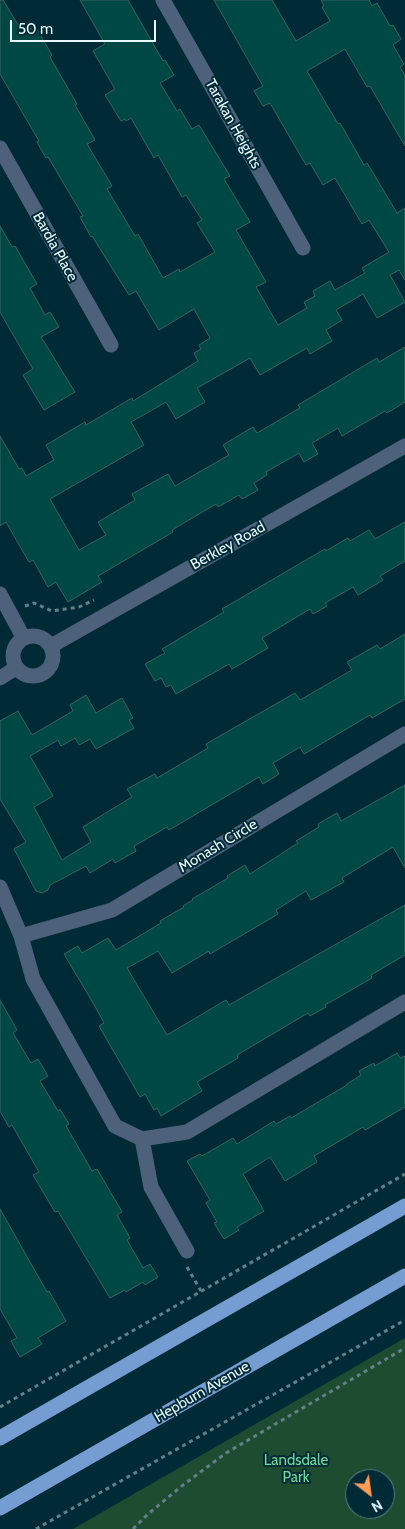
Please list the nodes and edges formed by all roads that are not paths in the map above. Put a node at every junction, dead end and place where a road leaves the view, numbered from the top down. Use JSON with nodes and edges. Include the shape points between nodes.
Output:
{"nodes":[{"id":1,"x":163,"y":0,"type":"edge"},
{"id":2,"x":0,"y":148,"type":"edge"},
{"id":3,"x":303,"y":248,"type":"dead end"},
{"id":4,"x":111,"y":345,"type":"dead end"},
{"id":5,"x":405,"y":446,"type":"edge"},
{"id":6,"x":0,"y":594,"type":"edge"},
{"id":7,"x":24,"y":637,"type":"junction"},
{"id":8,"x":51,"y":646,"type":"junction"},
{"id":9,"x":16,"y":668,"type":"junction"},
{"id":10,"x":0,"y":678,"type":"edge"},
{"id":11,"x":405,"y":734,"type":"edge"},
{"id":12,"x":0,"y":887,"type":"edge"},
{"id":13,"x":21,"y":936,"type":"junction"},
{"id":14,"x":405,"y":1002,"type":"edge"},
{"id":15,"x":142,"y":1139,"type":"junction"},
{"id":16,"x":405,"y":1206,"type":"edge"},
{"id":17,"x":187,"y":1251,"type":"road end"},
{"id":18,"x":405,"y":1276,"type":"edge"},
{"id":19,"x":0,"y":1438,"type":"edge"},
{"id":20,"x":0,"y":1508,"type":"edge"}],
"edges":[{"from":1,"to":3,"type":"street","name":"Tarakan Heights"},
{"from":2,"to":4,"type":"street","name":"Bardia Place"},
{"from":5,"to":8,"type":"street","name":"Berkley Road"},
{"from":6,"to":7,"type":"street"},
{"from":7,"to":8,"type":"street","via":[[39,636]]},
{"from":7,"to":9,"type":"street","via":[[16,643],[13,651]]},
{"from":8,"to":9,"type":"street","via":[[53,661],[44,673],[29,676]]},
{"from":9,"to":10,"type":"street"},
{"from":11,"to":13,"type":"street","name":"Monash Circle","via":[[112,910]]},
{"from":12,"to":13,"type":"street"},
{"from":13,"to":15,"type":"street","via":[[33,979],[115,1126]]},
{"from":14,"to":15,"type":"street","via":[[187,1132]]},
{"from":15,"to":17,"type":"street","via":[[151,1186]]},
{"from":16,"to":19,"type":"main road"},
{"from":18,"to":20,"type":"main road","name":"Hepburn Avenue"}]}
